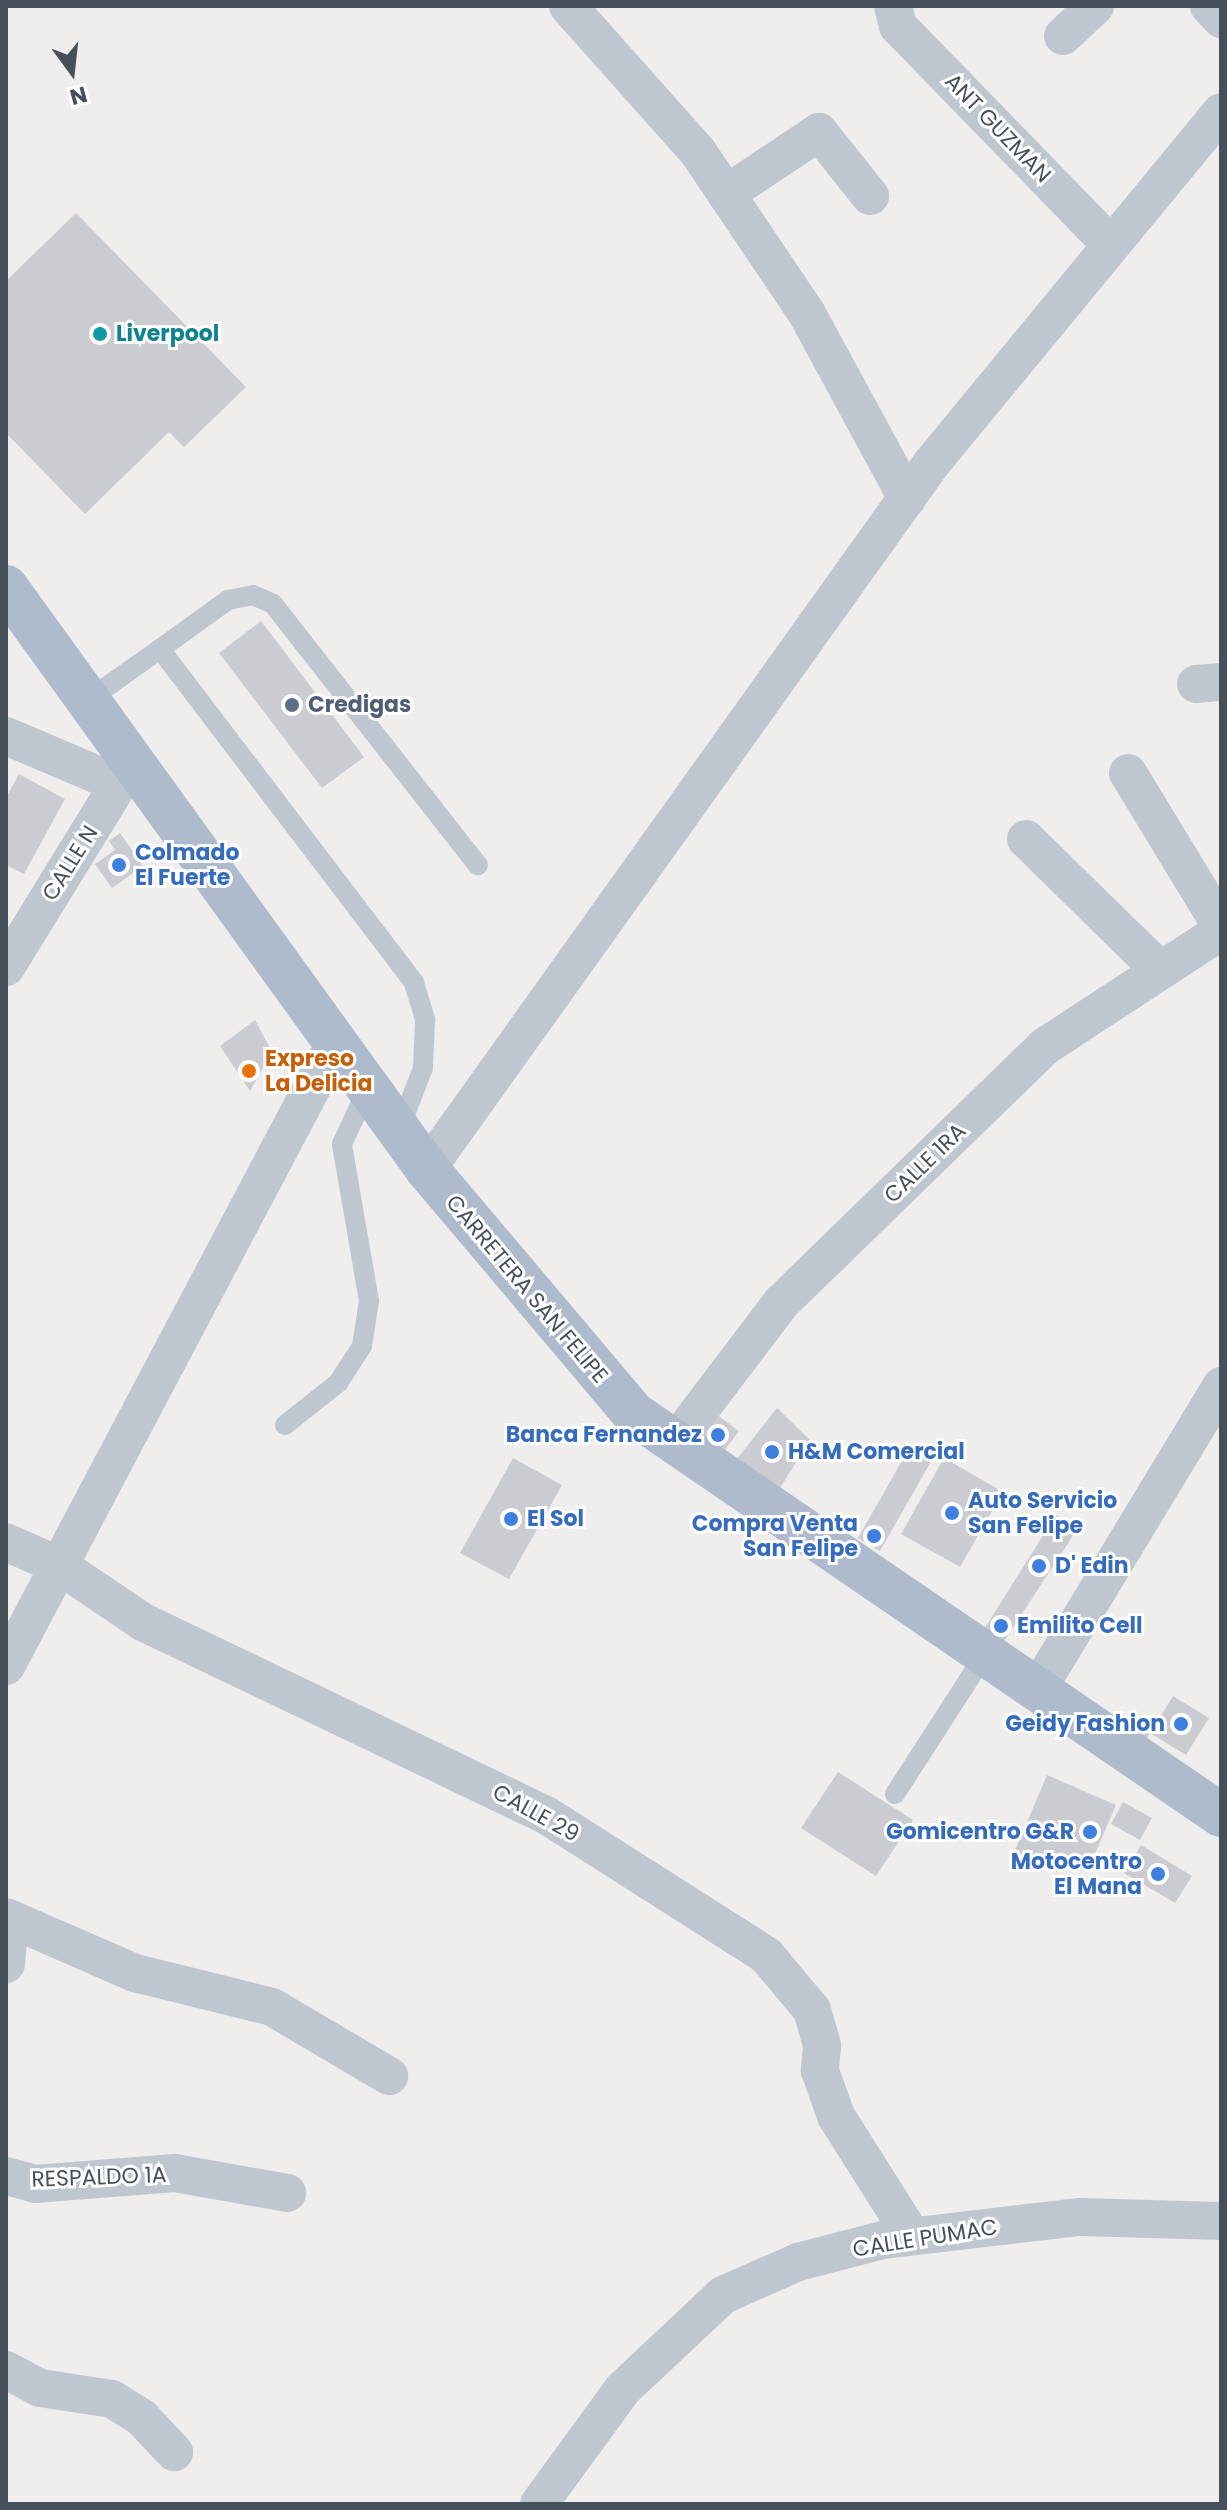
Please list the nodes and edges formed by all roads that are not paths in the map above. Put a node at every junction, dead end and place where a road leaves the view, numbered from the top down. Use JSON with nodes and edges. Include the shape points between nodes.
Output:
{"nodes":[{"id":1,"x":568,"y":6,"type":"edge"},
{"id":2,"x":893,"y":6,"type":"edge"},
{"id":3,"x":1095,"y":6,"type":"edge"},
{"id":4,"x":1209,"y":6,"type":"edge"},
{"id":5,"x":1221,"y":19,"type":"edge"},
{"id":6,"x":1063,"y":36,"type":"dead end"},
{"id":7,"x":1221,"y":112,"type":"edge"},
{"id":8,"x":726,"y":194,"type":"junction"},
{"id":9,"x":870,"y":196,"type":"dead end"},
{"id":10,"x":1111,"y":245,"type":"junction"},
{"id":11,"x":907,"y":498,"type":"junction"},
{"id":12,"x":6,"y":587,"type":"edge"},
{"id":13,"x":160,"y":649,"type":"junction"},
{"id":14,"x":88,"y":700,"type":"junction"},
{"id":15,"x":6,"y":736,"type":"edge"},
{"id":16,"x":127,"y":772,"type":"junction"},
{"id":17,"x":1128,"y":773,"type":"dead end"},
{"id":18,"x":1026,"y":839,"type":"dead end"},
{"id":19,"x":478,"y":865,"type":"dead end"},
{"id":20,"x":1221,"y":928,"type":"edge"},
{"id":21,"x":6,"y":967,"type":"edge"},
{"id":22,"x":1160,"y":970,"type":"junction"},
{"id":23,"x":335,"y":1044,"type":"junction"},
{"id":24,"x":368,"y":1088,"type":"junction"},
{"id":25,"x":399,"y":1130,"type":"junction"},
{"id":26,"x":427,"y":1169,"type":"junction"},
{"id":27,"x":1221,"y":1386,"type":"edge"},
{"id":28,"x":285,"y":1425,"type":"dead end"},
{"id":29,"x":674,"y":1444,"type":"junction"},
{"id":30,"x":6,"y":1542,"type":"edge"},
{"id":31,"x":60,"y":1566,"type":"junction"},
{"id":32,"x":984,"y":1656,"type":"junction"},
{"id":33,"x":6,"y":1666,"type":"edge"},
{"id":34,"x":1036,"y":1692,"type":"junction"},
{"id":35,"x":895,"y":1794,"type":"dead end"},
{"id":36,"x":1217,"y":1804,"type":"edge"},
{"id":37,"x":8,"y":1918,"type":"edge"},
{"id":38,"x":6,"y":1964,"type":"edge"},
{"id":39,"x":389,"y":2076,"type":"dead end"},
{"id":40,"x":6,"y":2176,"type":"edge"},
{"id":41,"x":287,"y":2193,"type":"dead end"},
{"id":42,"x":1221,"y":2221,"type":"edge"},
{"id":43,"x":912,"y":2236,"type":"junction"},
{"id":44,"x":6,"y":2370,"type":"edge"},
{"id":45,"x":174,"y":2452,"type":"dead end"},
{"id":46,"x":539,"y":2504,"type":"edge"}],
"edges":[{"from":1,"to":8,"type":"street","via":[[666,112]]},
{"from":2,"to":10,"type":"street","name":"ANT GUZMAN","via":[[898,26]]},
{"from":3,"to":6,"type":"street"},
{"from":4,"to":5,"type":"street"},
{"from":7,"to":10,"type":"street"},
{"from":8,"to":9,"type":"street","via":[[819,132]]},
{"from":8,"to":11,"type":"street","via":[[806,312]]},
{"from":10,"to":11,"type":"street"},
{"from":11,"to":26,"type":"street"},
{"from":12,"to":14,"type":"main road","name":"CARRETERA SAN FELIPE"},
{"from":13,"to":14,"type":"lane"},
{"from":13,"to":19,"type":"lane","via":[[228,600],[253,595],[273,604]]},
{"from":13,"to":25,"type":"lane","via":[[414,983],[425,1020],[423,1068]]},
{"from":14,"to":16,"type":"main road","name":"CARRETERA SAN FELIPE"},
{"from":15,"to":16,"type":"street"},
{"from":16,"to":21,"type":"street","name":"CALLE N"},
{"from":16,"to":23,"type":"main road","name":"CARRETERA SAN FELIPE"},
{"from":17,"to":20,"type":"street"},
{"from":18,"to":22,"type":"street"},
{"from":20,"to":22,"type":"street","name":"CALLE 1RA"},
{"from":22,"to":29,"type":"street","name":"CALLE 1RA","via":[[1044,1047],[781,1303]]},
{"from":23,"to":24,"type":"main road","name":"CARRETERA SAN FELIPE"},
{"from":23,"to":31,"type":"street"},
{"from":24,"to":25,"type":"main road","name":"CARRETERA SAN FELIPE"},
{"from":24,"to":28,"type":"lane","via":[[342,1144],[369,1301],[362,1346],[338,1383]]},
{"from":25,"to":26,"type":"main road","name":"CARRETERA SAN FELIPE"},
{"from":26,"to":29,"type":"main road","name":"CARRETERA SAN FELIPE","via":[[591,1370]]},
{"from":27,"to":34,"type":"street"},
{"from":29,"to":32,"type":"main road","name":"CARRETERA SAN FELIPE"},
{"from":30,"to":31,"type":"street","name":"CALLE 29"},
{"from":31,"to":33,"type":"street"},
{"from":31,"to":43,"type":"street","name":"CALLE 29","via":[[143,1622],[546,1815],[766,1955],[812,2010],[822,2046],[820,2071],[836,2116]]},
{"from":32,"to":34,"type":"main road","name":"CARRETERA SAN FELIPE"},
{"from":32,"to":35,"type":"lane"},
{"from":34,"to":36,"type":"main road","name":"CARRETERA SAN FELIPE"},
{"from":37,"to":38,"type":"street"},
{"from":37,"to":39,"type":"street","via":[[135,1973],[272,2007]]},
{"from":40,"to":41,"type":"street","name":"RESPALDO 1A","via":[[35,2184],[175,2173]]},
{"from":42,"to":43,"type":"street","name":"CALLE PUMAC","via":[[1080,2217]]},
{"from":43,"to":46,"type":"street","name":"CALLE PUMAC","via":[[798,2262],[723,2295],[623,2389]]},
{"from":44,"to":45,"type":"street","via":[[48,2390],[112,2399],[142,2418]]}]}
